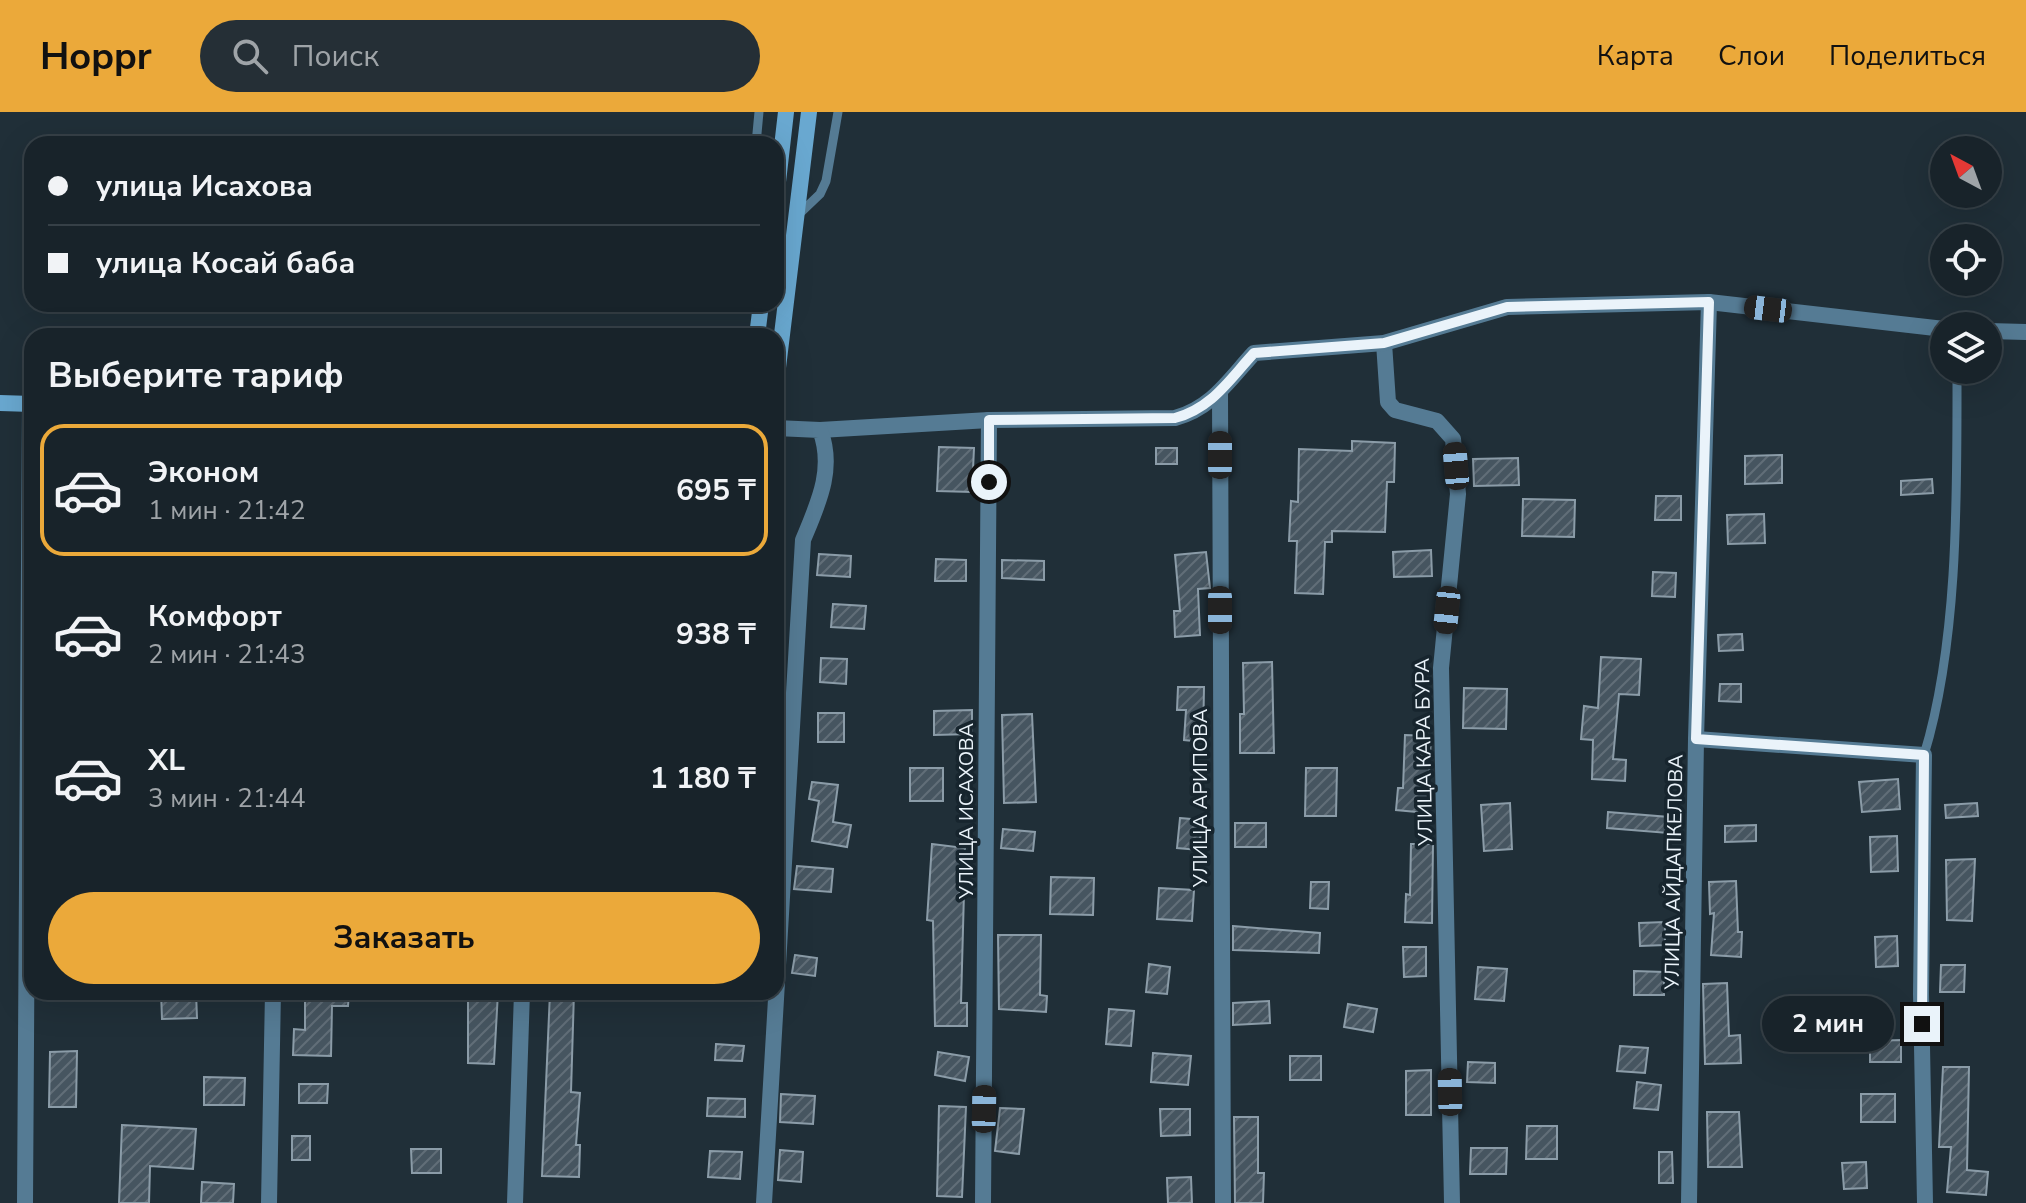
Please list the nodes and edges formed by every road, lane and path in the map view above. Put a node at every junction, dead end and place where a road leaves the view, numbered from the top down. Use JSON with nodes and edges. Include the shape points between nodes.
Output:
{"nodes":[{"id":1,"x":759,"y":112,"type":"edge"},
{"id":2,"x":786,"y":112,"type":"edge"},
{"id":3,"x":809,"y":112,"type":"edge"},
{"id":4,"x":838,"y":112,"type":"edge"},
{"id":5,"x":757,"y":136,"type":"edge"},
{"id":6,"x":783,"y":136,"type":"edge"},
{"id":7,"x":794,"y":218,"type":"junction"},
{"id":8,"x":1709,"y":302,"type":"junction"},
{"id":9,"x":784,"y":310,"type":"edge"},
{"id":10,"x":1930,"y":327,"type":"edge"},
{"id":11,"x":2002,"y":331,"type":"edge"},
{"id":12,"x":2026,"y":332,"type":"edge"},
{"id":13,"x":1384,"y":343,"type":"junction"},
{"id":14,"x":1957,"y":384,"type":"edge"},
{"id":15,"x":1220,"y":393,"type":"junction"},
{"id":16,"x":0,"y":403,"type":"edge"},
{"id":17,"x":24,"y":404,"type":"edge"},
{"id":18,"x":989,"y":420,"type":"junction"},
{"id":19,"x":784,"y":428,"type":"edge"},
{"id":20,"x":820,"y":430,"type":"junction"},
{"id":21,"x":1696,"y":739,"type":"junction"},
{"id":22,"x":1924,"y":755,"type":"junction"},
{"id":23,"x":784,"y":863,"type":"edge"},
{"id":24,"x":27,"y":1000,"type":"edge"},
{"id":25,"x":273,"y":1000,"type":"edge"},
{"id":26,"x":522,"y":1000,"type":"edge"},
{"id":27,"x":776,"y":1000,"type":"edge"},
{"id":28,"x":25,"y":1203,"type":"edge"},
{"id":29,"x":269,"y":1203,"type":"edge"},
{"id":30,"x":515,"y":1203,"type":"edge"},
{"id":31,"x":764,"y":1203,"type":"edge"},
{"id":32,"x":983,"y":1203,"type":"edge"},
{"id":33,"x":1223,"y":1203,"type":"edge"},
{"id":34,"x":1452,"y":1203,"type":"edge"},
{"id":35,"x":1689,"y":1203,"type":"edge"},
{"id":36,"x":1925,"y":1203,"type":"edge"}],
"edges":[{"from":1,"to":5,"type":"lane"},
{"from":2,"to":6,"type":"main road"},
{"from":3,"to":7,"type":"main road"},
{"from":4,"to":7,"type":"lane","via":[[826,181]]},
{"from":7,"to":9,"type":"main road"},
{"from":8,"to":10,"type":"street"},
{"from":8,"to":13,"type":"street","via":[[1507,307]]},
{"from":8,"to":21,"type":"street","name":"УЛИЦА АЙДАПКЕЛОВА"},
{"from":11,"to":12,"type":"street"},
{"from":13,"to":15,"type":"street","via":[[1254,353]]},
{"from":13,"to":34,"type":"street","name":"УЛИЦА КАРА БУРА","via":[[1388,402],[1395,410],[1437,421],[1453,439],[1458,494],[1441,668]]},
{"from":14,"to":22,"type":"lane","via":[[1957,475],[1942,683]]},
{"from":15,"to":18,"type":"street","via":[[1197,412],[1175,418]]},
{"from":15,"to":33,"type":"street","name":"УЛИЦА АРИПОВА"},
{"from":16,"to":17,"type":"main road"},
{"from":18,"to":20,"type":"street"},
{"from":18,"to":32,"type":"street","name":"УЛИЦА ИСАХОВА"},
{"from":19,"to":20,"type":"street"},
{"from":20,"to":23,"type":"street","via":[[828,451],[823,491],[803,540]]},
{"from":21,"to":22,"type":"street"},
{"from":21,"to":35,"type":"street","name":"УЛИЦА АЙДАПКЕЛОВА"},
{"from":22,"to":36,"type":"street"},
{"from":24,"to":28,"type":"street"},
{"from":25,"to":29,"type":"street"},
{"from":26,"to":30,"type":"street"},
{"from":27,"to":31,"type":"street"}]}
